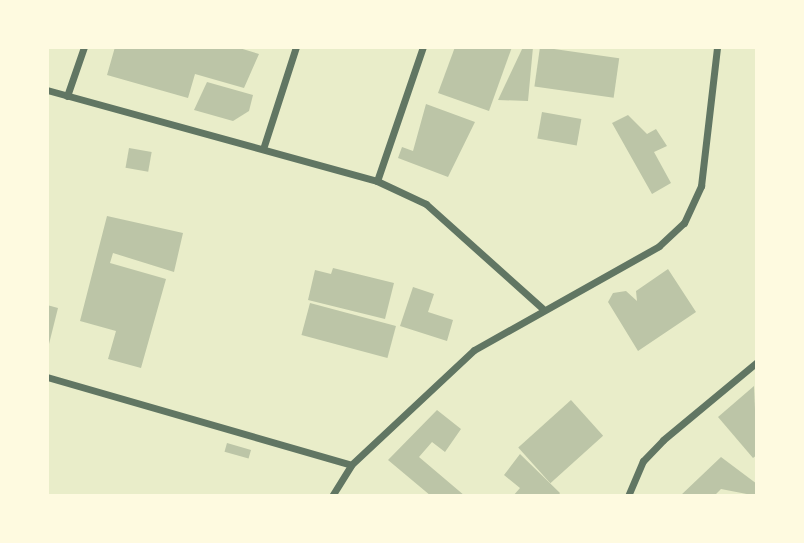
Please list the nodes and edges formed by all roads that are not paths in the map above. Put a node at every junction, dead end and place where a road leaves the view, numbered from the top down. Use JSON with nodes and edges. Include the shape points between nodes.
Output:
{"nodes":[{"id":1,"x":84,"y":47,"type":"edge"},
{"id":2,"x":296,"y":47,"type":"edge"},
{"id":3,"x":423,"y":47,"type":"edge"},
{"id":4,"x":717,"y":47,"type":"edge"},
{"id":5,"x":47,"y":90,"type":"edge"},
{"id":6,"x":67,"y":96,"type":"junction"},
{"id":7,"x":263,"y":149,"type":"junction"},
{"id":8,"x":377,"y":181,"type":"junction"},
{"id":9,"x":542,"y":308,"type":"junction"},
{"id":10,"x":757,"y":362,"type":"edge"},
{"id":11,"x":47,"y":377,"type":"edge"},
{"id":12,"x":351,"y":465,"type":"junction"},
{"id":13,"x":332,"y":496,"type":"edge"},
{"id":14,"x":628,"y":496,"type":"edge"}],
"edges":[{"from":1,"to":6,"type":"street"},
{"from":2,"to":7,"type":"street"},
{"from":3,"to":8,"type":"street"},
{"from":4,"to":9,"type":"street","via":[[695,207],[659,246]]},
{"from":5,"to":6,"type":"street"},
{"from":6,"to":7,"type":"street"},
{"from":7,"to":8,"type":"street"},
{"from":8,"to":9,"type":"street","via":[[426,204]]},
{"from":9,"to":12,"type":"street","via":[[474,350]]},
{"from":10,"to":14,"type":"street","via":[[663,440],[643,461]]},
{"from":11,"to":12,"type":"street"},
{"from":12,"to":13,"type":"street"}]}
